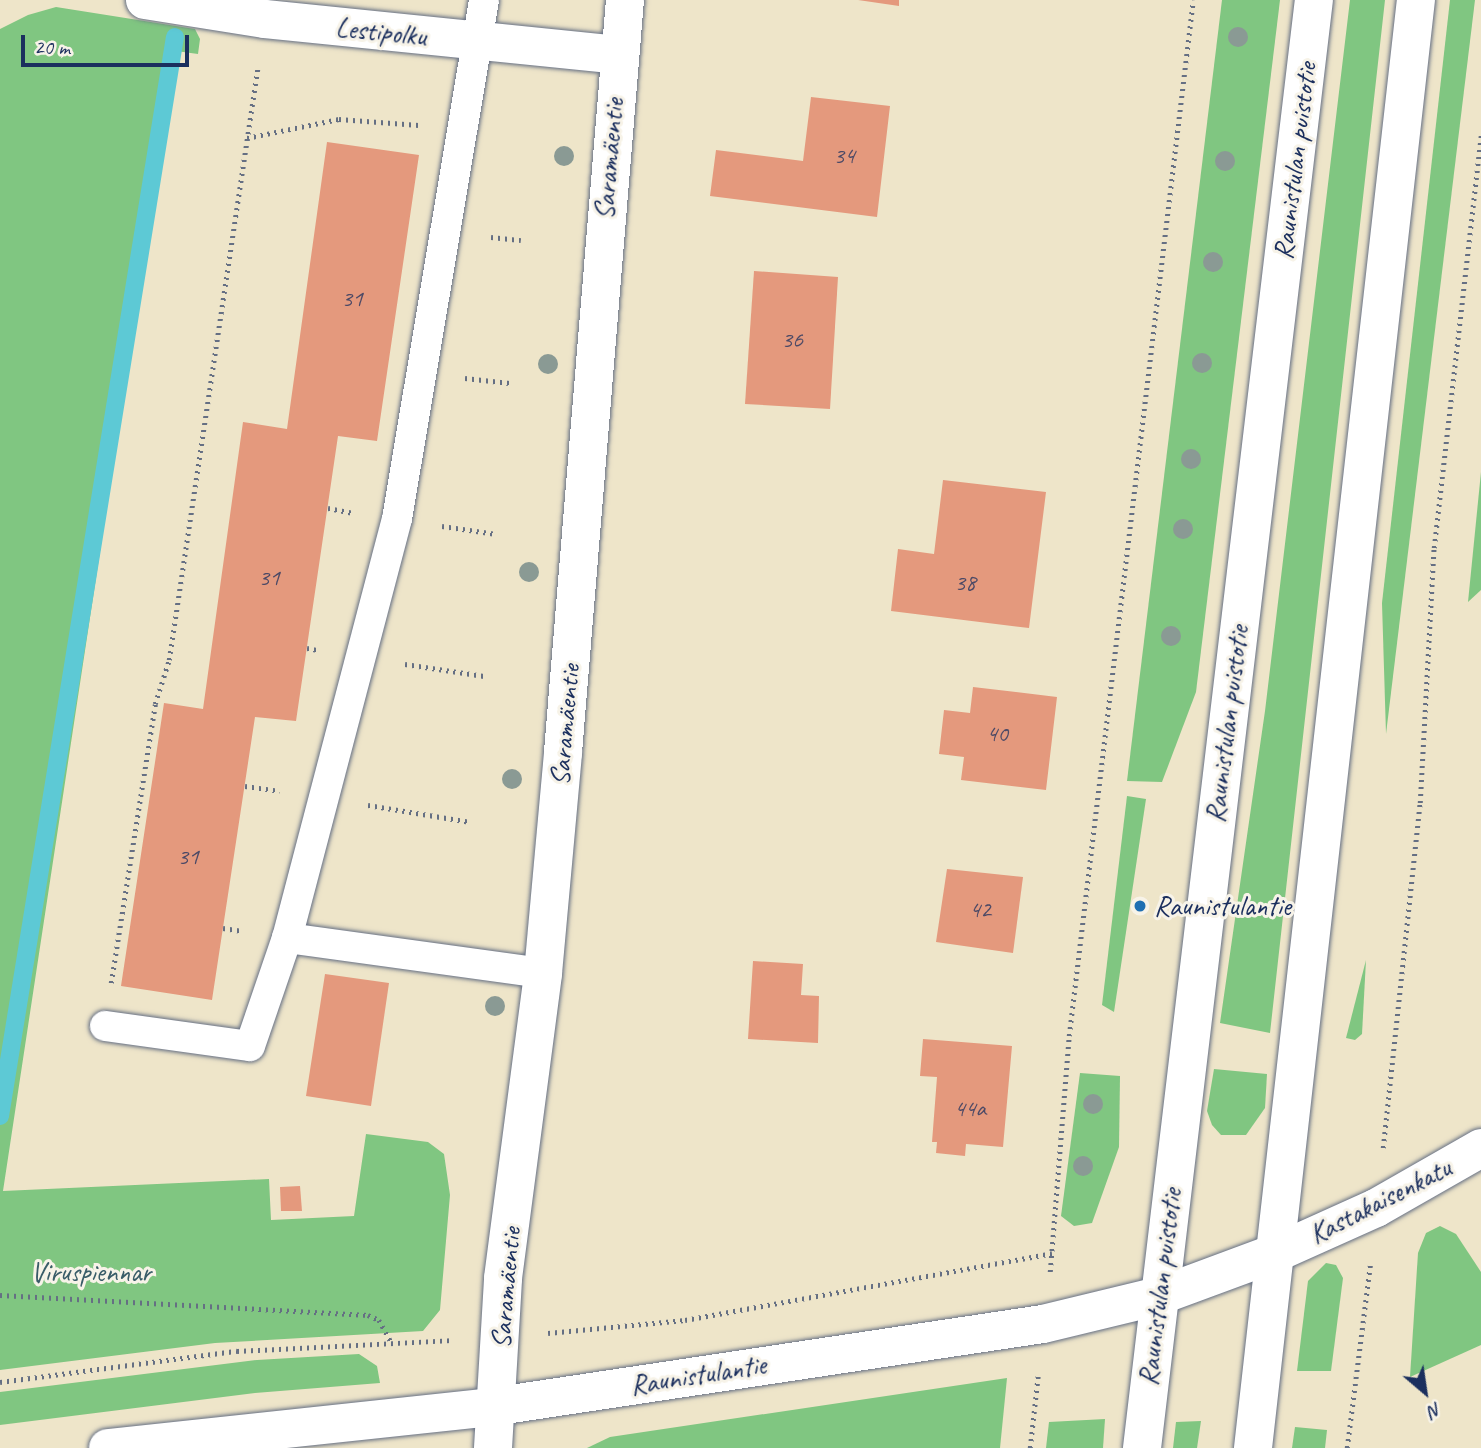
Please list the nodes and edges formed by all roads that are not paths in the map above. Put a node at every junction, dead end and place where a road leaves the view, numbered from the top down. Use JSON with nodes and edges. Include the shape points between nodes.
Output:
{"nodes":[{"id":1,"x":145,"y":0,"type":"edge"},
{"id":2,"x":484,"y":0,"type":"edge"},
{"id":3,"x":625,"y":0,"type":"edge"},
{"id":4,"x":1314,"y":0,"type":"edge"},
{"id":5,"x":1416,"y":0,"type":"edge"},
{"id":6,"x":478,"y":42,"type":"junction"},
{"id":7,"x":618,"y":55,"type":"junction"},
{"id":8,"x":287,"y":938,"type":"junction"},
{"id":9,"x":543,"y":972,"type":"junction"},
{"id":10,"x":105,"y":1026,"type":"road end"},
{"id":11,"x":1481,"y":1148,"type":"edge"},
{"id":12,"x":1278,"y":1252,"type":"junction"},
{"id":13,"x":1159,"y":1296,"type":"junction"},
{"id":14,"x":498,"y":1406,"type":"junction"},
{"id":15,"x":108,"y":1448,"type":"edge"},
{"id":16,"x":493,"y":1448,"type":"edge"},
{"id":17,"x":1142,"y":1448,"type":"edge"},
{"id":18,"x":1253,"y":1448,"type":"edge"}],
"edges":[{"from":1,"to":6,"type":"street","name":"Lestipolku","via":[[265,19]]},
{"from":2,"to":6,"type":"lane"},
{"from":3,"to":7,"type":"street","name":"Saramäentie"},
{"from":4,"to":13,"type":"street","name":"Raunistulan puistotie"},
{"from":5,"to":12,"type":"street"},
{"from":6,"to":7,"type":"street","name":"Lestipolku"},
{"from":6,"to":8,"type":"lane","via":[[397,519]]},
{"from":7,"to":9,"type":"street","name":"Saramäentie"},
{"from":8,"to":9,"type":"lane"},
{"from":8,"to":10,"type":"lane","via":[[250,1046]]},
{"from":9,"to":14,"type":"street","name":"Saramäentie","via":[[503,1278]]},
{"from":11,"to":12,"type":"street","name":"Kastakaisenkatu","via":[[1377,1208]]},
{"from":12,"to":13,"type":"street","name":"Raunistulantie"},
{"from":12,"to":18,"type":"street"},
{"from":13,"to":14,"type":"street","name":"Raunistulantie","via":[[1044,1324]]},
{"from":13,"to":17,"type":"street","name":"Raunistulan puistotie"},
{"from":14,"to":15,"type":"street","name":"Raunistulantie"},
{"from":14,"to":16,"type":"street","name":"Saramäentie"}]}
